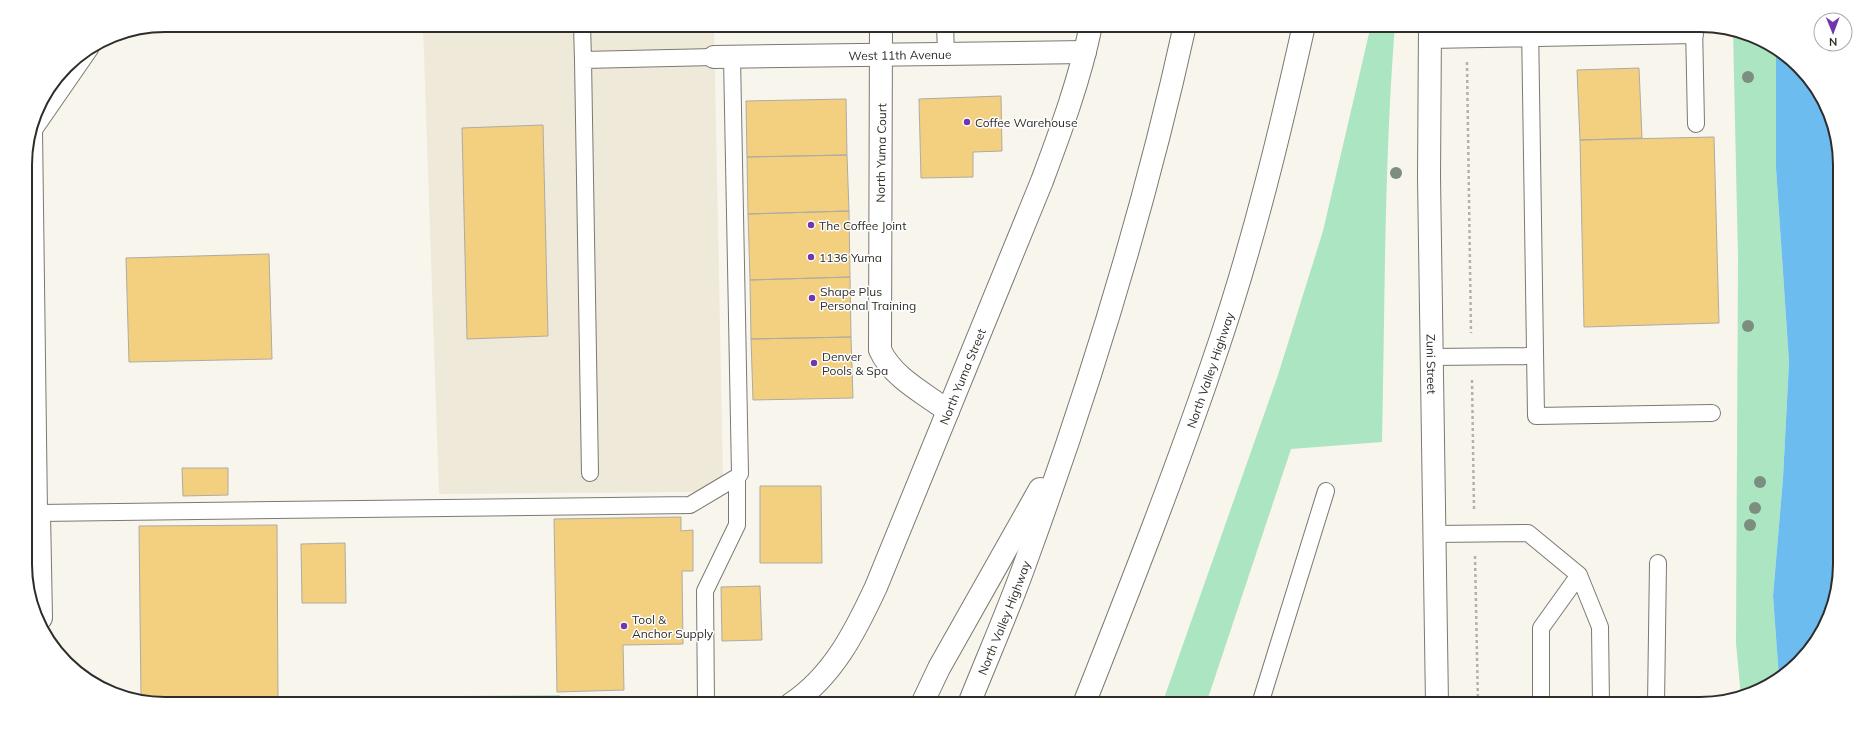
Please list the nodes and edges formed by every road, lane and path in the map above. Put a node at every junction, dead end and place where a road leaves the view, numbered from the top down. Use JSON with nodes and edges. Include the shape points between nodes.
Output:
{"nodes":[{"id":1,"x":582,"y":32,"type":"edge"},
{"id":2,"x":881,"y":32,"type":"edge"},
{"id":3,"x":945,"y":32,"type":"edge"},
{"id":4,"x":1089,"y":32,"type":"edge"},
{"id":5,"x":1183,"y":32,"type":"edge"},
{"id":6,"x":1302,"y":32,"type":"edge"},
{"id":7,"x":1530,"y":32,"type":"edge"},
{"id":8,"x":1694,"y":32,"type":"edge"},
{"id":9,"x":1429,"y":33,"type":"edge"},
{"id":10,"x":1085,"y":52,"type":"junction"},
{"id":11,"x":946,"y":54,"type":"junction"},
{"id":12,"x":881,"y":55,"type":"junction"},
{"id":13,"x":723,"y":57,"type":"junction"},
{"id":14,"x":583,"y":60,"type":"junction"},
{"id":15,"x":81,"y":61,"type":"edge"},
{"id":16,"x":40,"y":120,"type":"edge"},
{"id":17,"x":1696,"y":124,"type":"dead end"},
{"id":18,"x":33,"y":148,"type":"edge"},
{"id":19,"x":1535,"y":356,"type":"junction"},
{"id":20,"x":1432,"y":357,"type":"junction"},
{"id":21,"x":948,"y":411,"type":"junction"},
{"id":22,"x":1712,"y":413,"type":"dead end"},
{"id":23,"x":1068,"y":440,"type":"junction"},
{"id":24,"x":33,"y":453,"type":"edge"},
{"id":25,"x":590,"y":473,"type":"dead end"},
{"id":26,"x":737,"y":478,"type":"junction"},
{"id":27,"x":1326,"y":491,"type":"dead end"},
{"id":28,"x":40,"y":513,"type":"junction"},
{"id":29,"x":1434,"y":534,"type":"junction"},
{"id":30,"x":1658,"y":563,"type":"dead end"},
{"id":31,"x":1579,"y":575,"type":"junction"},
{"id":32,"x":41,"y":611,"type":"edge"},
{"id":33,"x":706,"y":697,"type":"edge"},
{"id":34,"x":800,"y":697,"type":"edge"},
{"id":35,"x":925,"y":697,"type":"edge"},
{"id":36,"x":972,"y":697,"type":"edge"},
{"id":37,"x":1087,"y":697,"type":"edge"},
{"id":38,"x":1262,"y":697,"type":"edge"},
{"id":39,"x":1437,"y":697,"type":"edge"},
{"id":40,"x":1541,"y":697,"type":"edge"},
{"id":41,"x":1601,"y":697,"type":"edge"},
{"id":42,"x":1656,"y":697,"type":"edge"}],
"edges":[{"from":1,"to":14,"type":"lane"},
{"from":2,"to":12,"type":"main road","name":"North Yuma Court"},
{"from":3,"to":11,"type":"lane"},
{"from":4,"to":10,"type":"main road","name":"North Yuma Street"},
{"from":5,"to":23,"type":"main road","name":"North Valley Highway","via":[[1150,172]]},
{"from":6,"to":37,"type":"main road","name":"North Valley Highway","via":[[1263,193],[1220,343],[1167,490]]},
{"from":7,"to":9,"type":"lane"},
{"from":7,"to":19,"type":"lane"},
{"from":8,"to":17,"type":"lane"},
{"from":9,"to":20,"type":"main road","name":"Zuni Street"},
{"from":10,"to":11,"type":"main road","name":"West 11th Avenue"},
{"from":10,"to":21,"type":"main road","name":"North Yuma Street","via":[[1042,181]]},
{"from":11,"to":12,"type":"main road","name":"West 11th Avenue"},
{"from":12,"to":13,"type":"main road","name":"West 11th Avenue"},
{"from":12,"to":21,"type":"main road","name":"North Yuma Court","via":[[880,350],[885,362],[895,372]]},
{"from":13,"to":14,"type":"lane"},
{"from":13,"to":26,"type":"lane","via":[[740,474]]},
{"from":14,"to":25,"type":"lane"},
{"from":15,"to":16,"type":"lane"},
{"from":18,"to":24,"type":"lane"},
{"from":19,"to":20,"type":"lane"},
{"from":19,"to":22,"type":"lane","via":[[1536,416]]},
{"from":20,"to":29,"type":"main road","name":"Zuni Street"},
{"from":21,"to":34,"type":"main road","name":"North Yuma Street","via":[[876,587],[852,636],[834,664]]},
{"from":23,"to":35,"type":"main road","via":[[939,668]]},
{"from":23,"to":36,"type":"main road","name":"North Valley Highway","via":[[1026,562]]},
{"from":24,"to":28,"type":"lane"},
{"from":26,"to":28,"type":"lane","via":[[690,505]]},
{"from":26,"to":33,"type":"lane","via":[[738,525],[705,591]]},
{"from":27,"to":38,"type":"lane"},
{"from":28,"to":32,"type":"main road"},
{"from":29,"to":31,"type":"lane","via":[[1528,533]]},
{"from":29,"to":39,"type":"main road","name":"Zuni Street"},
{"from":30,"to":42,"type":"lane"},
{"from":31,"to":40,"type":"lane","via":[[1541,628]]},
{"from":31,"to":41,"type":"lane","via":[[1600,627]]}]}
